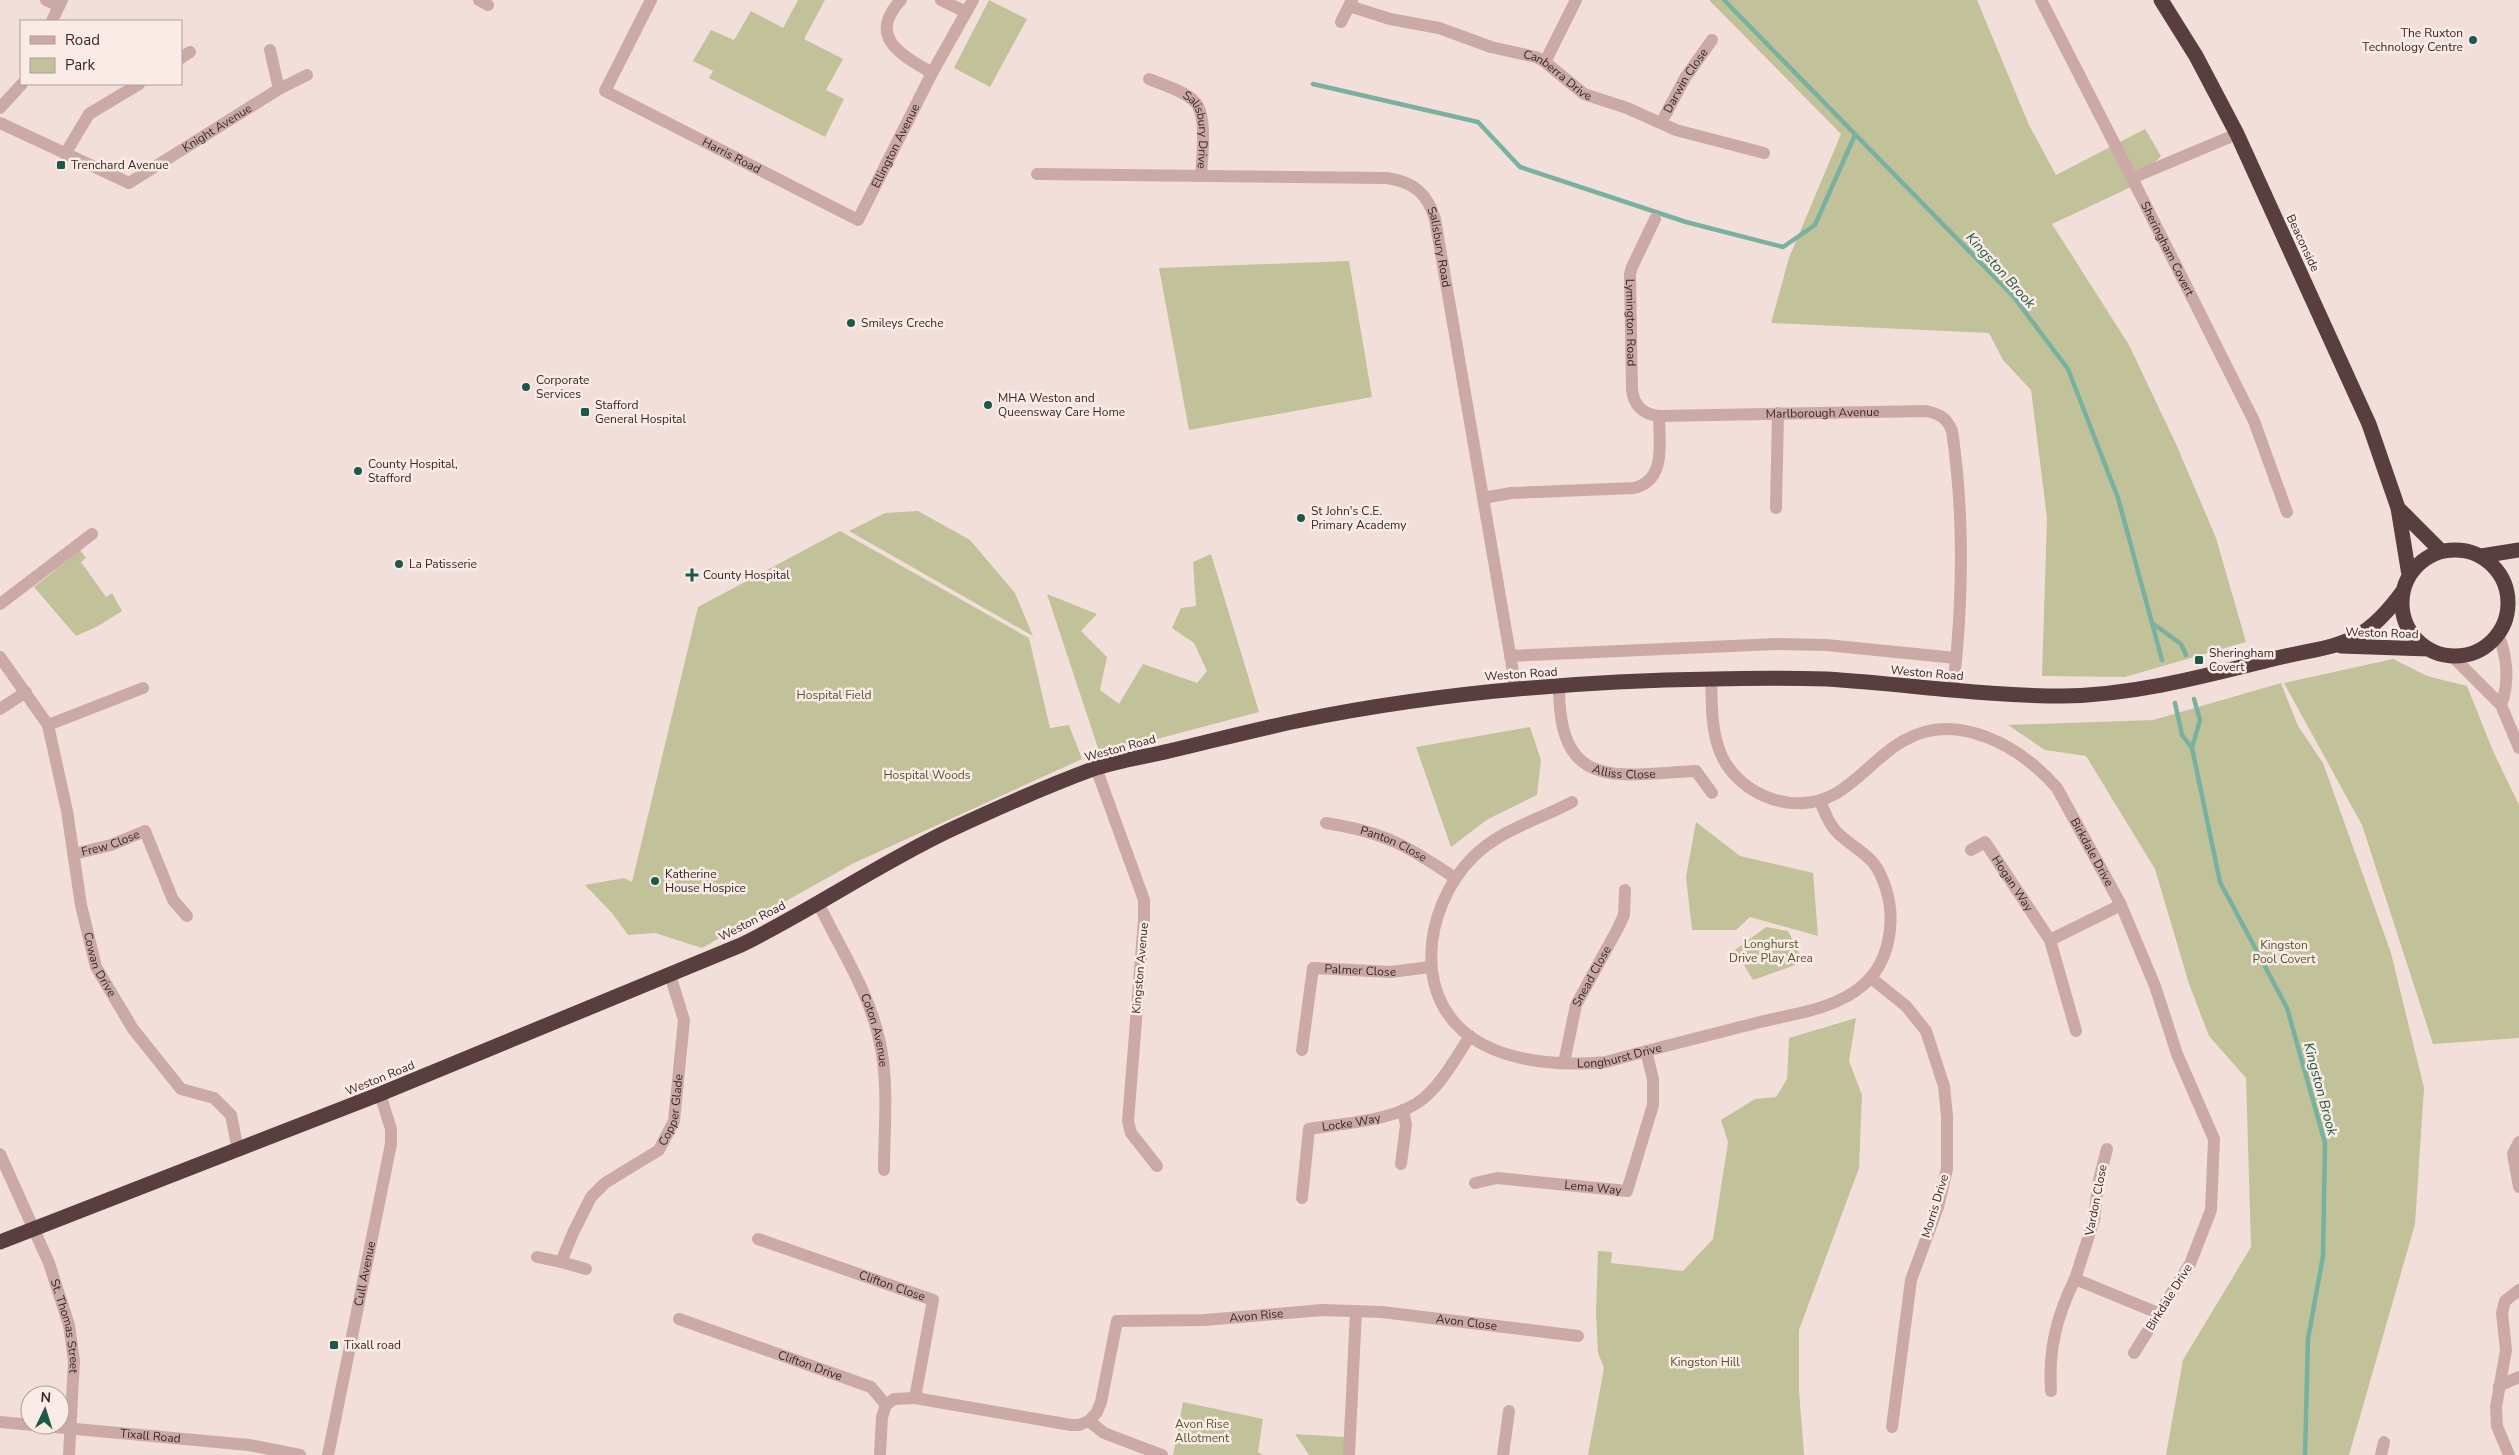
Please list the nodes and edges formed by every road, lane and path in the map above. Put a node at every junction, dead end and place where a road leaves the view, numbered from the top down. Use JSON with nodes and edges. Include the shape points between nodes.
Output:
{"nodes":[{"id":1,"x":46,"y":0,"type":"edge"},
{"id":2,"x":651,"y":0,"type":"edge"},
{"id":3,"x":901,"y":0,"type":"edge"},
{"id":4,"x":941,"y":0,"type":"edge"},
{"id":5,"x":973,"y":0,"type":"edge"},
{"id":6,"x":1576,"y":0,"type":"edge"},
{"id":7,"x":2040,"y":0,"type":"edge"},
{"id":8,"x":2161,"y":0,"type":"edge"},
{"id":9,"x":60,"y":3,"type":"edge"},
{"id":10,"x":1350,"y":3,"type":"edge"},
{"id":11,"x":966,"y":12,"type":"junction"},
{"id":12,"x":52,"y":20,"type":"edge"},
{"id":13,"x":1341,"y":22,"type":"dead end"},
{"id":14,"x":1712,"y":40,"type":"dead end"},
{"id":15,"x":270,"y":50,"type":"dead end"},
{"id":16,"x":1545,"y":62,"type":"junction"},
{"id":17,"x":932,"y":73,"type":"junction"},
{"id":18,"x":307,"y":74,"type":"dead end"},
{"id":19,"x":1149,"y":79,"type":"dead end"},
{"id":20,"x":21,"y":85,"type":"edge"},
{"id":21,"x":136,"y":85,"type":"edge"},
{"id":22,"x":279,"y":89,"type":"junction"},
{"id":23,"x":0,"y":108,"type":"edge"},
{"id":24,"x":0,"y":123,"type":"edge"},
{"id":25,"x":1661,"y":123,"type":"junction"},
{"id":26,"x":2237,"y":134,"type":"junction"},
{"id":27,"x":1764,"y":153,"type":"dead end"},
{"id":28,"x":65,"y":154,"type":"junction"},
{"id":29,"x":1037,"y":174,"type":"dead end"},
{"id":30,"x":1202,"y":176,"type":"junction"},
{"id":31,"x":2132,"y":178,"type":"junction"},
{"id":32,"x":1655,"y":219,"type":"dead end"},
{"id":33,"x":858,"y":220,"type":"joint"},
{"id":34,"x":1778,"y":413,"type":"junction"},
{"id":35,"x":1659,"y":416,"type":"junction"},
{"id":36,"x":1483,"y":498,"type":"junction"},
{"id":37,"x":1776,"y":508,"type":"dead end"},
{"id":38,"x":2398,"y":508,"type":"junction"},
{"id":39,"x":2287,"y":512,"type":"dead end"},
{"id":40,"x":92,"y":534,"type":"dead end"},
{"id":41,"x":2519,"y":550,"type":"edge"},
{"id":42,"x":2441,"y":551,"type":"junction"},
{"id":43,"x":2481,"y":556,"type":"junction"},
{"id":44,"x":2409,"y":575,"type":"junction"},
{"id":45,"x":2519,"y":582,"type":"edge"},
{"id":46,"x":2403,"y":591,"type":"junction"},
{"id":47,"x":2508,"y":593,"type":"junction"},
{"id":48,"x":0,"y":604,"type":"edge"},
{"id":49,"x":2498,"y":634,"type":"junction"},
{"id":50,"x":2335,"y":646,"type":"junction"},
{"id":51,"x":2429,"y":649,"type":"junction"},
{"id":52,"x":1510,"y":656,"type":"junction"},
{"id":53,"x":0,"y":657,"type":"edge"},
{"id":54,"x":2453,"y":657,"type":"junction"},
{"id":55,"x":1956,"y":658,"type":"junction"},
{"id":56,"x":1711,"y":679,"type":"junction"},
{"id":57,"x":1559,"y":686,"type":"junction"},
{"id":58,"x":143,"y":688,"type":"dead end"},
{"id":59,"x":1516,"y":689,"type":"junction"},
{"id":60,"x":1953,"y":690,"type":"junction"},
{"id":61,"x":26,"y":692,"type":"junction"},
{"id":62,"x":2500,"y":705,"type":"junction"},
{"id":63,"x":0,"y":708,"type":"edge"},
{"id":64,"x":48,"y":725,"type":"junction"},
{"id":65,"x":2519,"y":748,"type":"edge"},
{"id":66,"x":1096,"y":768,"type":"junction"},
{"id":67,"x":1712,"y":792,"type":"dead end"},
{"id":68,"x":1820,"y":801,"type":"junction"},
{"id":69,"x":1572,"y":802,"type":"dead end"},
{"id":70,"x":1326,"y":823,"type":"dead end"},
{"id":71,"x":1972,"y":850,"type":"dead end"},
{"id":72,"x":74,"y":854,"type":"junction"},
{"id":73,"x":1455,"y":878,"type":"junction"},
{"id":74,"x":1625,"y":890,"type":"dead end"},
{"id":75,"x":818,"y":903,"type":"junction"},
{"id":76,"x":2121,"y":905,"type":"junction"},
{"id":77,"x":187,"y":916,"type":"dead end"},
{"id":78,"x":2050,"y":940,"type":"junction"},
{"id":79,"x":1430,"y":966,"type":"junction"},
{"id":80,"x":670,"y":975,"type":"junction"},
{"id":81,"x":1870,"y":978,"type":"junction"},
{"id":82,"x":2076,"y":1031,"type":"dead end"},
{"id":83,"x":1470,"y":1036,"type":"junction"},
{"id":84,"x":1302,"y":1050,"type":"dead end"},
{"id":85,"x":1646,"y":1051,"type":"junction"},
{"id":86,"x":1564,"y":1064,"type":"junction"},
{"id":87,"x":380,"y":1094,"type":"junction"},
{"id":88,"x":1403,"y":1110,"type":"junction"},
{"id":89,"x":2519,"y":1142,"type":"edge"},
{"id":90,"x":2107,"y":1149,"type":"dead end"},
{"id":91,"x":238,"y":1150,"type":"junction"},
{"id":92,"x":0,"y":1154,"type":"edge"},
{"id":93,"x":1401,"y":1164,"type":"dead end"},
{"id":94,"x":1157,"y":1166,"type":"dead end"},
{"id":95,"x":884,"y":1170,"type":"dead end"},
{"id":96,"x":1475,"y":1183,"type":"dead end"},
{"id":97,"x":2519,"y":1187,"type":"edge"},
{"id":98,"x":1302,"y":1198,"type":"dead end"},
{"id":99,"x":32,"y":1229,"type":"junction"},
{"id":100,"x":758,"y":1239,"type":"dead end"},
{"id":101,"x":0,"y":1242,"type":"edge"},
{"id":102,"x":537,"y":1257,"type":"dead end"},
{"id":103,"x":562,"y":1262,"type":"junction"},
{"id":104,"x":586,"y":1269,"type":"dead end"},
{"id":105,"x":2075,"y":1279,"type":"junction"},
{"id":106,"x":2519,"y":1290,"type":"edge"},
{"id":107,"x":1356,"y":1311,"type":"junction"},
{"id":108,"x":2158,"y":1313,"type":"junction"},
{"id":109,"x":679,"y":1319,"type":"dead end"},
{"id":110,"x":1578,"y":1336,"type":"dead end"},
{"id":111,"x":2134,"y":1353,"type":"dead end"},
{"id":112,"x":2519,"y":1377,"type":"edge"},
{"id":113,"x":2499,"y":1386,"type":"junction"},
{"id":114,"x":2051,"y":1390,"type":"dead end"},
{"id":115,"x":915,"y":1398,"type":"junction"},
{"id":116,"x":886,"y":1405,"type":"junction"},
{"id":117,"x":1509,"y":1411,"type":"dead end"},
{"id":118,"x":1089,"y":1421,"type":"junction"},
{"id":119,"x":0,"y":1422,"type":"edge"},
{"id":120,"x":1892,"y":1427,"type":"dead end"},
{"id":121,"x":71,"y":1429,"type":"junction"},
{"id":122,"x":68,"y":1455,"type":"edge"},
{"id":123,"x":300,"y":1455,"type":"edge"},
{"id":124,"x":328,"y":1455,"type":"edge"},
{"id":125,"x":880,"y":1455,"type":"edge"},
{"id":126,"x":1162,"y":1455,"type":"edge"},
{"id":127,"x":1349,"y":1455,"type":"edge"},
{"id":128,"x":1503,"y":1455,"type":"edge"},
{"id":129,"x":2509,"y":1455,"type":"edge"}],
"edges":[{"from":1,"to":9,"type":"street"},
{"from":2,"to":33,"type":"street","name":"Harris Road","via":[[605,91]]},
{"from":3,"to":17,"type":"street","via":[[888,21],[888,37],[901,55]]},
{"from":4,"to":11,"type":"street"},
{"from":5,"to":11,"type":"street","name":"Ellington Avenue"},
{"from":6,"to":16,"type":"street"},
{"from":7,"to":31,"type":"street","name":"Sheringham Covert"},
{"from":8,"to":26,"type":"highway","name":"Beaconside","via":[[2196,56]]},
{"from":9,"to":12,"type":"street"},
{"from":10,"to":13,"type":"street","name":"Canberra Drive"},
{"from":10,"to":16,"type":"street","name":"Canberra Drive","via":[[1390,19],[1439,28]]},
{"from":11,"to":17,"type":"street","name":"Ellington Avenue"},
{"from":14,"to":25,"type":"street","name":"Darwin Close","via":[[1685,78]]},
{"from":15,"to":22,"type":"street"},
{"from":16,"to":25,"type":"street","name":"Canberra Drive","via":[[1584,94]]},
{"from":17,"to":33,"type":"street","name":"Ellington Avenue"},
{"from":18,"to":22,"type":"street","name":"Knight Avenue"},
{"from":19,"to":30,"type":"street","name":"Salisbury Drive","via":[[1188,96],[1199,107],[1202,118]]},
{"from":20,"to":23,"type":"street"},
{"from":21,"to":28,"type":"street","via":[[89,114]]},
{"from":22,"to":28,"type":"street","name":"Knight Avenue","via":[[129,183]]},
{"from":24,"to":28,"type":"street"},
{"from":25,"to":27,"type":"street","name":"Canberra Drive","via":[[1691,135]]},
{"from":26,"to":31,"type":"street"},
{"from":26,"to":38,"type":"highway","name":"Beaconside","via":[[2369,424]]},
{"from":29,"to":30,"type":"street","name":"Salisbury Road"},
{"from":30,"to":36,"type":"street","name":"Salisbury Road","via":[[1386,178],[1398,180],[1420,192],[1430,202]]},
{"from":31,"to":39,"type":"street","name":"Sheringham Covert","via":[[2254,421]]},
{"from":32,"to":35,"type":"street","name":"Lymington Road","via":[[1630,274],[1632,390],[1639,408]]},
{"from":34,"to":35,"type":"street","name":"Marlborough Avenue"},
{"from":34,"to":37,"type":"street"},
{"from":34,"to":55,"type":"street","name":"Marlborough Avenue","via":[[1926,411],[1949,422],[1962,525],[1962,590]]},
{"from":35,"to":36,"type":"street","via":[[1659,461],[1656,473],[1644,485],[1511,493]]},
{"from":36,"to":52,"type":"street","name":"Salisbury Road"},
{"from":38,"to":42,"type":"highway","name":"Beaconside"},
{"from":38,"to":44,"type":"highway","name":"Beaconside"},
{"from":40,"to":48,"type":"street"},
{"from":41,"to":43,"type":"highway"},
{"from":42,"to":43,"type":"highway","via":[[2461,550]]},
{"from":42,"to":44,"type":"highway","via":[[2421,562]]},
{"from":43,"to":47,"type":"highway","via":[[2497,570]]},
{"from":44,"to":46,"type":"highway"},
{"from":45,"to":47,"type":"highway"},
{"from":46,"to":50,"type":"highway","name":"Weston Road","via":[[2385,616],[2364,634]]},
{"from":46,"to":51,"type":"highway","via":[[2404,620],[2414,636]]},
{"from":47,"to":49,"type":"highway","via":[[2507,615]]},
{"from":49,"to":54,"type":"highway","via":[[2471,654]]},
{"from":49,"to":62,"type":"street","via":[[2505,650],[2506,693]]},
{"from":50,"to":51,"type":"highway","name":"Weston Road"},
{"from":50,"to":60,"type":"highway","name":"Weston Road","via":[[2120,692],[2066,696]]},
{"from":51,"to":54,"type":"highway"},
{"from":52,"to":55,"type":"street","name":"Weston Road","via":[[1776,644],[1826,645]]},
{"from":52,"to":59,"type":"street","name":"Salisbury Road"},
{"from":53,"to":61,"type":"street","name":"Cowan Drive"},
{"from":54,"to":62,"type":"street"},
{"from":55,"to":60,"type":"street","name":"Marlborough Avenue"},
{"from":56,"to":57,"type":"highway","name":"Weston Road"},
{"from":56,"to":60,"type":"highway","name":"Weston Road","via":[[1828,680]]},
{"from":56,"to":68,"type":"street","name":"Birkdale Drive","via":[[1712,715],[1718,746],[1731,770],[1752,790],[1773,799],[1796,804]]},
{"from":57,"to":59,"type":"highway","name":"Weston Road"},
{"from":57,"to":67,"type":"street","name":"Alliss Close","via":[[1563,732],[1569,749],[1580,760],[1592,768],[1617,775],[1696,771]]},
{"from":58,"to":64,"type":"street"},
{"from":59,"to":66,"type":"highway","name":"Weston Road","via":[[1458,694],[1298,721]]},
{"from":61,"to":63,"type":"street"},
{"from":61,"to":64,"type":"street","name":"Cowan Drive"},
{"from":62,"to":65,"type":"street"},
{"from":64,"to":72,"type":"street","name":"Cowan Drive"},
{"from":66,"to":75,"type":"highway","name":"Weston Road","via":[[950,830]]},
{"from":66,"to":94,"type":"street","name":"Kingston Avenue","via":[[1144,900],[1128,1121],[1131,1133]]},
{"from":68,"to":76,"type":"street","name":"Birkdale Drive","via":[[1848,785],[1903,741],[1921,733],[1952,730],[1989,738],[2029,760],[2057,788]]},
{"from":68,"to":81,"type":"street","name":"Longhurst Drive","via":[[1833,827],[1875,865],[1887,891],[1890,930],[1882,959]]},
{"from":69,"to":73,"type":"street","name":"Longhurst Drive","via":[[1490,842]]},
{"from":70,"to":73,"type":"street","name":"Panton Close","via":[[1386,836]]},
{"from":71,"to":78,"type":"street","name":"Hogan Way","via":[[1985,842]]},
{"from":72,"to":77,"type":"street","name":"Frew Close","via":[[111,845],[145,831],[173,900]]},
{"from":72,"to":91,"type":"street","name":"Cowan Drive","via":[[81,905],[96,967],[133,1029],[181,1089],[214,1098],[231,1115]]},
{"from":73,"to":79,"type":"street","name":"Longhurst Drive","via":[[1433,930]]},
{"from":74,"to":86,"type":"street","name":"Snead Close","via":[[1624,915],[1576,1006]]},
{"from":75,"to":80,"type":"highway","name":"Weston Road","via":[[741,945]]},
{"from":75,"to":95,"type":"street","name":"Coton Avenue","via":[[861,987],[880,1042],[884,1075]]},
{"from":76,"to":78,"type":"street"},
{"from":76,"to":108,"type":"street","name":"Birkdale Drive","via":[[2155,986],[2177,1054],[2214,1139],[2210,1210],[2190,1264]]},
{"from":78,"to":82,"type":"street","name":"Hogan Way"},
{"from":79,"to":83,"type":"street","name":"Longhurst Drive","via":[[1440,999]]},
{"from":79,"to":84,"type":"street","name":"Palmer Close","via":[[1384,972],[1313,968]]},
{"from":80,"to":87,"type":"highway","name":"Weston Road"},
{"from":80,"to":103,"type":"street","name":"Copper Glade","via":[[684,1020],[674,1121],[659,1150],[605,1183],[591,1197]]},
{"from":81,"to":85,"type":"street","name":"Longhurst Drive","via":[[1851,994],[1807,1011]]},
{"from":81,"to":120,"type":"street","name":"Morris Drive","via":[[1906,1006],[1926,1031],[1944,1086],[1948,1116],[1947,1169],[1938,1207],[1911,1280]]},
{"from":83,"to":86,"type":"street","name":"Longhurst Drive","via":[[1502,1052]]},
{"from":83,"to":88,"type":"street","name":"Locke Way","via":[[1425,1098]]},
{"from":85,"to":86,"type":"street","name":"Longhurst Drive","via":[[1606,1062]]},
{"from":85,"to":96,"type":"street","name":"Lema Way","via":[[1653,1079],[1654,1104],[1627,1191],[1497,1178]]},
{"from":87,"to":91,"type":"highway","name":"Weston Road"},
{"from":87,"to":124,"type":"street","name":"Cull Avenue","via":[[391,1129],[391,1144]]},
{"from":88,"to":93,"type":"street","via":[[1406,1125]]},
{"from":88,"to":98,"type":"street","name":"Locke Way","via":[[1310,1129]]},
{"from":89,"to":97,"type":"street","via":[[2513,1154]]},
{"from":90,"to":105,"type":"street","name":"Vardon Close","via":[[2098,1184],[2094,1220]]},
{"from":91,"to":99,"type":"highway","name":"Weston Road"},
{"from":92,"to":99,"type":"street","name":"St. Thomas Street"},
{"from":99,"to":101,"type":"highway","name":"Weston Road"},
{"from":99,"to":121,"type":"street","name":"St. Thomas Street","via":[[49,1263],[69,1326],[74,1361]]},
{"from":100,"to":115,"type":"street","name":"Clifton Close","via":[[933,1300]]},
{"from":102,"to":103,"type":"street"},
{"from":103,"to":104,"type":"street"},
{"from":105,"to":108,"type":"street"},
{"from":105,"to":114,"type":"street","name":"Vardon Close","via":[[2058,1317],[2049,1371]]},
{"from":106,"to":113,"type":"street","via":[[2505,1301],[2502,1313],[2506,1350]]},
{"from":107,"to":110,"type":"street","name":"Avon Close"},
{"from":107,"to":118,"type":"street","name":"Avon Rise","via":[[1322,1310],[1205,1320],[1117,1321],[1101,1402]]},
{"from":107,"to":127,"type":"street"},
{"from":108,"to":111,"type":"street","name":"Birkdale Drive"},
{"from":109,"to":116,"type":"street","name":"Clifton Drive","via":[[864,1384],[878,1393]]},
{"from":112,"to":113,"type":"street"},
{"from":113,"to":129,"type":"street","via":[[2497,1426]]},
{"from":115,"to":116,"type":"street","via":[[894,1399]]},
{"from":115,"to":118,"type":"street","via":[[1072,1425]]},
{"from":116,"to":125,"type":"street","via":[[882,1417]]},
{"from":117,"to":128,"type":"street"},
{"from":118,"to":126,"type":"street","via":[[1104,1433]]},
{"from":119,"to":121,"type":"street","name":"Tixall Road"},
{"from":121,"to":122,"type":"street","name":"St. Thomas Street"},
{"from":121,"to":123,"type":"street","name":"Tixall Road","via":[[249,1445]]}]}
